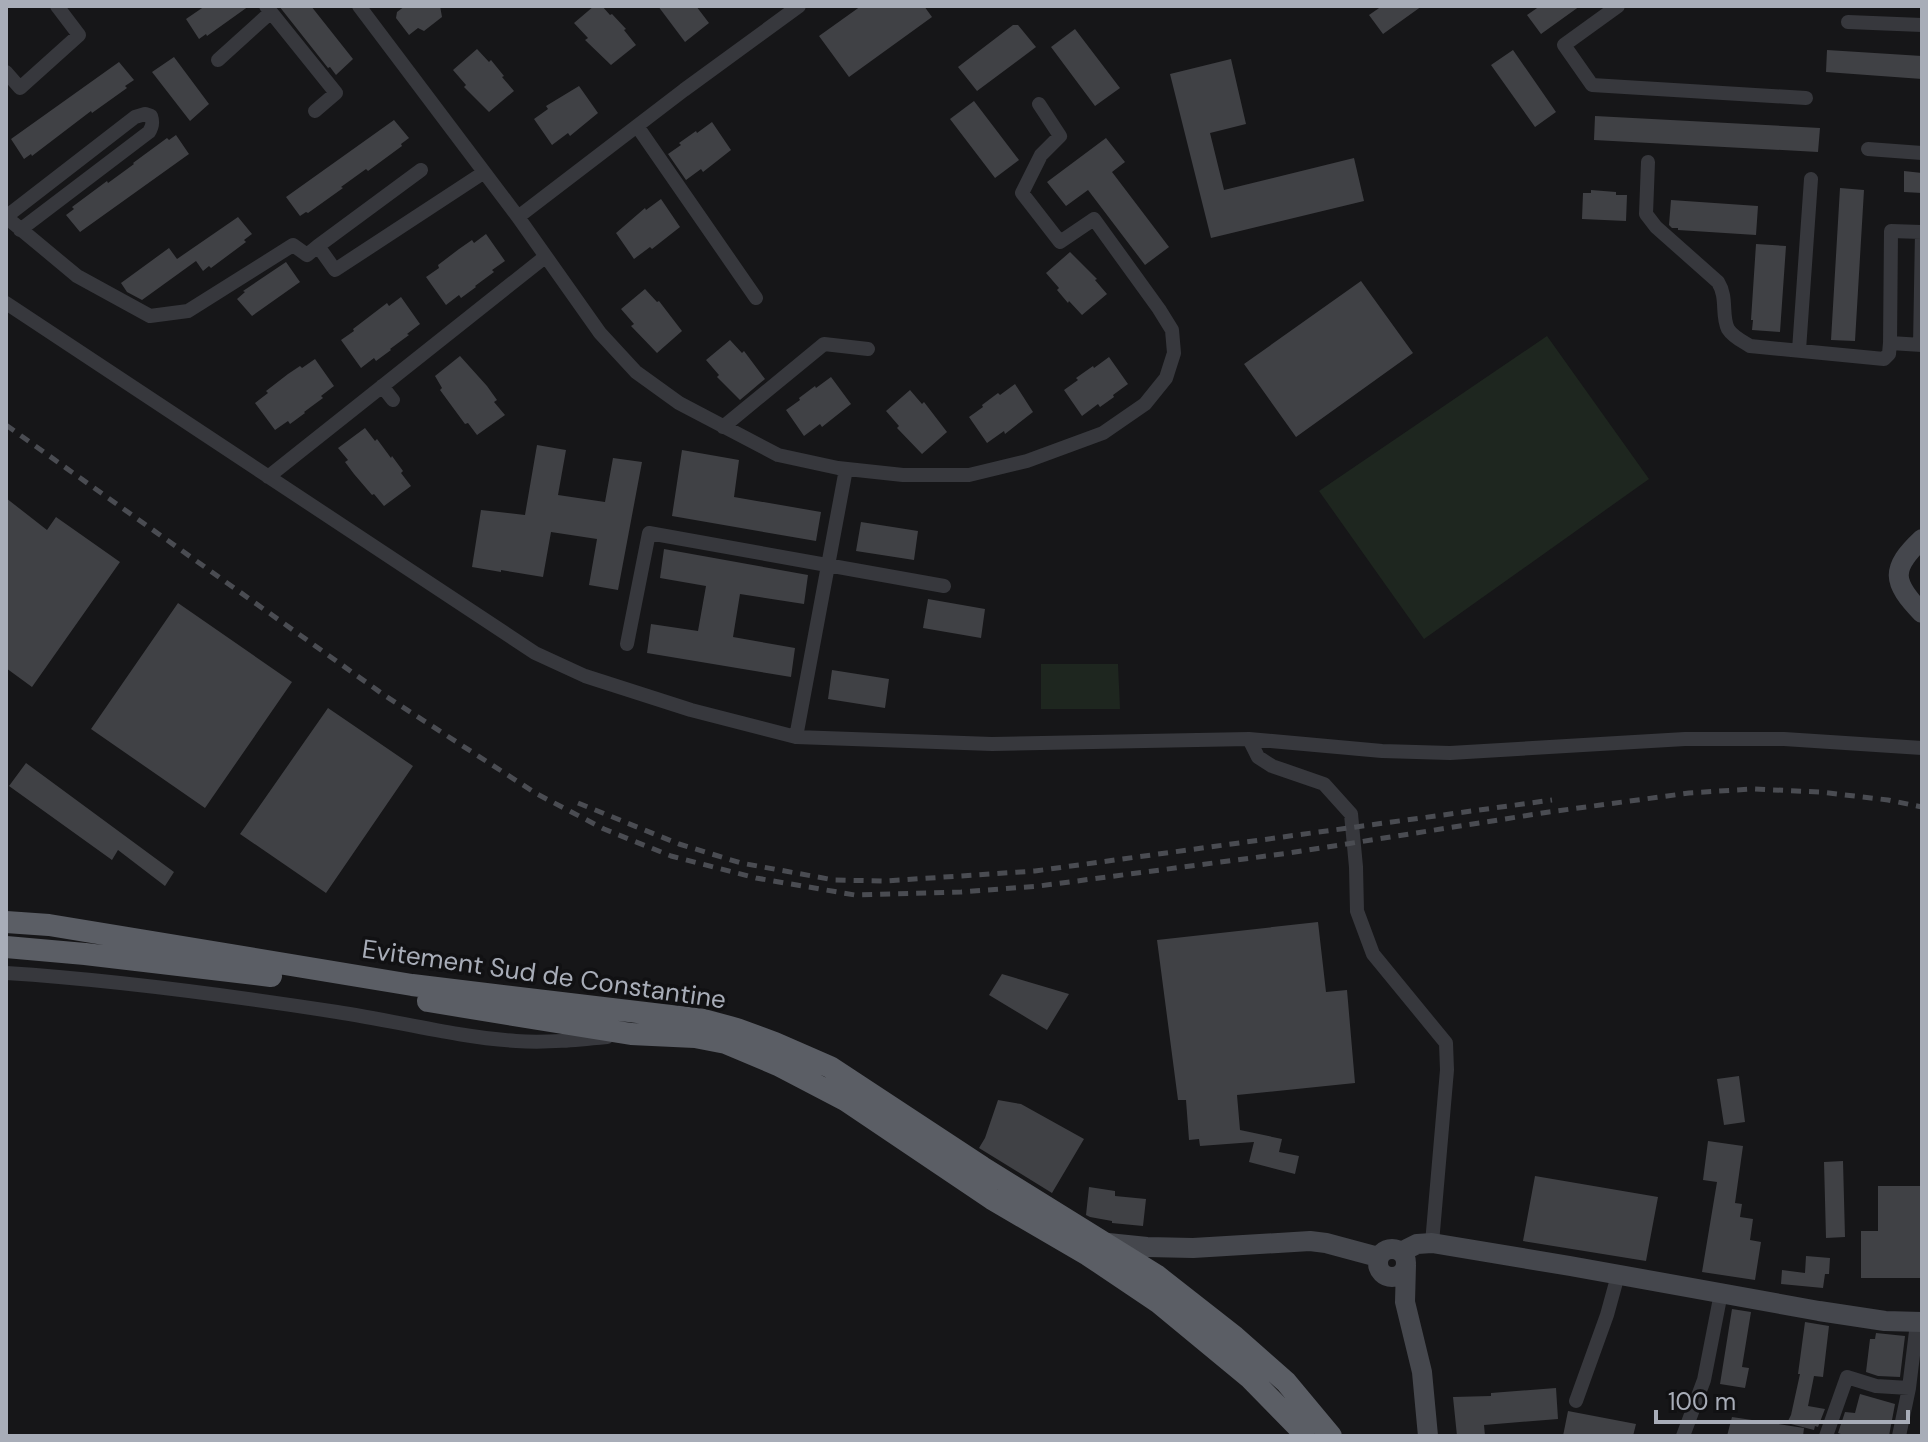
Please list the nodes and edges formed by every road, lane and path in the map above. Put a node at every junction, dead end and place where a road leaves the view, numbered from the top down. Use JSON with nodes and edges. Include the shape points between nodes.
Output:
{"nodes":[{"id":1,"x":57,"y":6,"type":"edge"},
{"id":2,"x":359,"y":6,"type":"edge"},
{"id":3,"x":771,"y":6,"type":"edge"},
{"id":4,"x":799,"y":6,"type":"edge"},
{"id":5,"x":1618,"y":6,"type":"edge"},
{"id":6,"x":268,"y":9,"type":"edge"},
{"id":7,"x":781,"y":19,"type":"junction"},
{"id":8,"x":1848,"y":22,"type":"dead end"},
{"id":9,"x":1922,"y":25,"type":"edge"},
{"id":10,"x":218,"y":60,"type":"dead end"},
{"id":11,"x":6,"y":72,"type":"edge"},
{"id":12,"x":1806,"y":98,"type":"dead end"},
{"id":13,"x":1039,"y":104,"type":"dead end"},
{"id":14,"x":315,"y":111,"type":"dead end"},
{"id":15,"x":637,"y":126,"type":"junction"},
{"id":16,"x":1868,"y":149,"type":"dead end"},
{"id":17,"x":1922,"y":153,"type":"edge"},
{"id":18,"x":85,"y":156,"type":"junction"},
{"id":19,"x":1648,"y":162,"type":"dead end"},
{"id":20,"x":421,"y":170,"type":"dead end"},
{"id":21,"x":96,"y":171,"type":"junction"},
{"id":22,"x":483,"y":173,"type":"junction"},
{"id":23,"x":1811,"y":179,"type":"dead end"},
{"id":24,"x":6,"y":217,"type":"edge"},
{"id":25,"x":518,"y":217,"type":"junction"},
{"id":26,"x":20,"y":230,"type":"junction"},
{"id":27,"x":1922,"y":232,"type":"edge"},
{"id":28,"x":318,"y":246,"type":"junction"},
{"id":29,"x":545,"y":257,"type":"junction"},
{"id":30,"x":756,"y":298,"type":"dead end"},
{"id":31,"x":6,"y":303,"type":"edge"},
{"id":32,"x":1890,"y":345,"type":"junction"},
{"id":33,"x":1921,"y":345,"type":"edge"},
{"id":34,"x":868,"y":349,"type":"dead end"},
{"id":35,"x":1799,"y":350,"type":"junction"},
{"id":36,"x":382,"y":386,"type":"junction"},
{"id":37,"x":393,"y":400,"type":"dead end"},
{"id":38,"x":723,"y":427,"type":"junction"},
{"id":39,"x":846,"y":469,"type":"junction"},
{"id":40,"x":268,"y":477,"type":"junction"},
{"id":41,"x":1922,"y":539,"type":"edge"},
{"id":42,"x":828,"y":565,"type":"junction"},
{"id":43,"x":944,"y":586,"type":"dead end"},
{"id":44,"x":1922,"y":613,"type":"edge"},
{"id":45,"x":627,"y":644,"type":"dead end"},
{"id":46,"x":796,"y":737,"type":"junction"},
{"id":47,"x":1249,"y":739,"type":"junction"},
{"id":48,"x":1922,"y":748,"type":"edge"},
{"id":49,"x":6,"y":922,"type":"edge"},
{"id":50,"x":6,"y":947,"type":"edge"},
{"id":51,"x":6,"y":973,"type":"edge"},
{"id":52,"x":631,"y":1034,"type":"junction"},
{"id":53,"x":1108,"y":1243,"type":"junction"},
{"id":54,"x":1432,"y":1243,"type":"junction"},
{"id":55,"x":1403,"y":1258,"type":"junction"},
{"id":56,"x":1381,"y":1266,"type":"junction"},
{"id":57,"x":1618,"y":1275,"type":"junction"},
{"id":58,"x":1721,"y":1293,"type":"junction"},
{"id":59,"x":1405,"y":1302,"type":"junction"},
{"id":60,"x":1919,"y":1323,"type":"edge"},
{"id":61,"x":1909,"y":1388,"type":"junction"},
{"id":62,"x":1576,"y":1401,"type":"dead end"},
{"id":63,"x":1304,"y":1436,"type":"edge"},
{"id":64,"x":1331,"y":1436,"type":"edge"},
{"id":65,"x":1428,"y":1436,"type":"edge"},
{"id":66,"x":1683,"y":1436,"type":"edge"},
{"id":67,"x":1826,"y":1436,"type":"edge"},
{"id":68,"x":1899,"y":1436,"type":"edge"}],
"edges":[{"from":1,"to":11,"type":"street","via":[[79,35],[20,88]]},
{"from":2,"to":22,"type":"street"},
{"from":3,"to":7,"type":"street"},
{"from":4,"to":7,"type":"street"},
{"from":5,"to":12,"type":"street","via":[[1564,45],[1592,85]]},
{"from":6,"to":10,"type":"street"},
{"from":6,"to":14,"type":"street","via":[[336,93]]},
{"from":7,"to":15,"type":"street"},
{"from":8,"to":9,"type":"street"},
{"from":13,"to":39,"type":"street","via":[[1060,136],[1041,155],[1022,193],[1060,242],[1094,219],[1172,330],[1174,353],[1166,378],[1145,404],[1103,433],[1027,461],[969,475]]},
{"from":15,"to":25,"type":"street"},
{"from":15,"to":30,"type":"street"},
{"from":16,"to":17,"type":"street"},
{"from":18,"to":21,"type":"street"},
{"from":18,"to":21,"type":"street","via":[[135,117],[151,116],[149,132]]},
{"from":18,"to":24,"type":"street"},
{"from":19,"to":35,"type":"street","via":[[1646,214],[1718,282],[1724,291],[1727,327],[1750,346]]},
{"from":20,"to":28,"type":"street"},
{"from":21,"to":26,"type":"street"},
{"from":22,"to":25,"type":"street"},
{"from":22,"to":28,"type":"street","via":[[335,270]]},
{"from":23,"to":35,"type":"street"},
{"from":24,"to":26,"type":"street"},
{"from":25,"to":29,"type":"street"},
{"from":26,"to":28,"type":"street","via":[[77,276],[150,316],[188,311],[293,245],[307,255]]},
{"from":27,"to":32,"type":"street","via":[[1891,231]]},
{"from":27,"to":33,"type":"street"},
{"from":29,"to":36,"type":"street"},
{"from":29,"to":38,"type":"street","via":[[600,333],[636,372]]},
{"from":31,"to":40,"type":"street"},
{"from":32,"to":33,"type":"street"},
{"from":32,"to":35,"type":"street","via":[[1884,359]]},
{"from":34,"to":38,"type":"street","via":[[824,344]]},
{"from":36,"to":37,"type":"street"},
{"from":36,"to":40,"type":"street"},
{"from":38,"to":39,"type":"street","via":[[778,455]]},
{"from":39,"to":42,"type":"street"},
{"from":40,"to":46,"type":"street","via":[[535,653],[600,681]]},
{"from":41,"to":44,"type":"main road","via":[[1898,572],[1907,598]]},
{"from":42,"to":43,"type":"street"},
{"from":42,"to":45,"type":"street","via":[[649,533]]},
{"from":42,"to":46,"type":"street"},
{"from":46,"to":47,"type":"street","via":[[992,744]]},
{"from":47,"to":48,"type":"street","via":[[1450,753],[1685,739]]},
{"from":47,"to":54,"type":"street","via":[[1258,757],[1324,784],[1351,814],[1357,911],[1373,954],[1446,1043]]},
{"from":49,"to":53,"type":"highway","name":"Evitement Sud de Constantine","via":[[412,985],[704,1020],[737,1029],[830,1067]]},
{"from":50,"to":52,"type":"highway","name":"Evitement Sud de Constantine","via":[[264,975]]},
{"from":51,"to":52,"type":"street","via":[[202,991],[518,1041]]},
{"from":52,"to":63,"type":"highway","name":"Evitement Sud de Constantine","via":[[726,1043],[845,1100],[1158,1302],[1250,1378]]},
{"from":53,"to":56,"type":"main road","via":[[1193,1248],[1310,1241]]},
{"from":53,"to":64,"type":"highway","name":"Evitement Sud de Constantine","via":[[1235,1337],[1286,1382]]},
{"from":54,"to":55,"type":"main road","via":[[1417,1244]]},
{"from":54,"to":57,"type":"main road"},
{"from":55,"to":56,"type":"main road","via":[[1387,1249]]},
{"from":55,"to":59,"type":"main road"},
{"from":56,"to":59,"type":"main road"},
{"from":57,"to":58,"type":"main road"},
{"from":57,"to":62,"type":"street"},
{"from":58,"to":60,"type":"main road"},
{"from":58,"to":66,"type":"street","via":[[1704,1380]]},
{"from":59,"to":65,"type":"main road","via":[[1422,1372]]},
{"from":60,"to":61,"type":"street"},
{"from":61,"to":67,"type":"street","via":[[1847,1377]]},
{"from":61,"to":68,"type":"street"}]}
